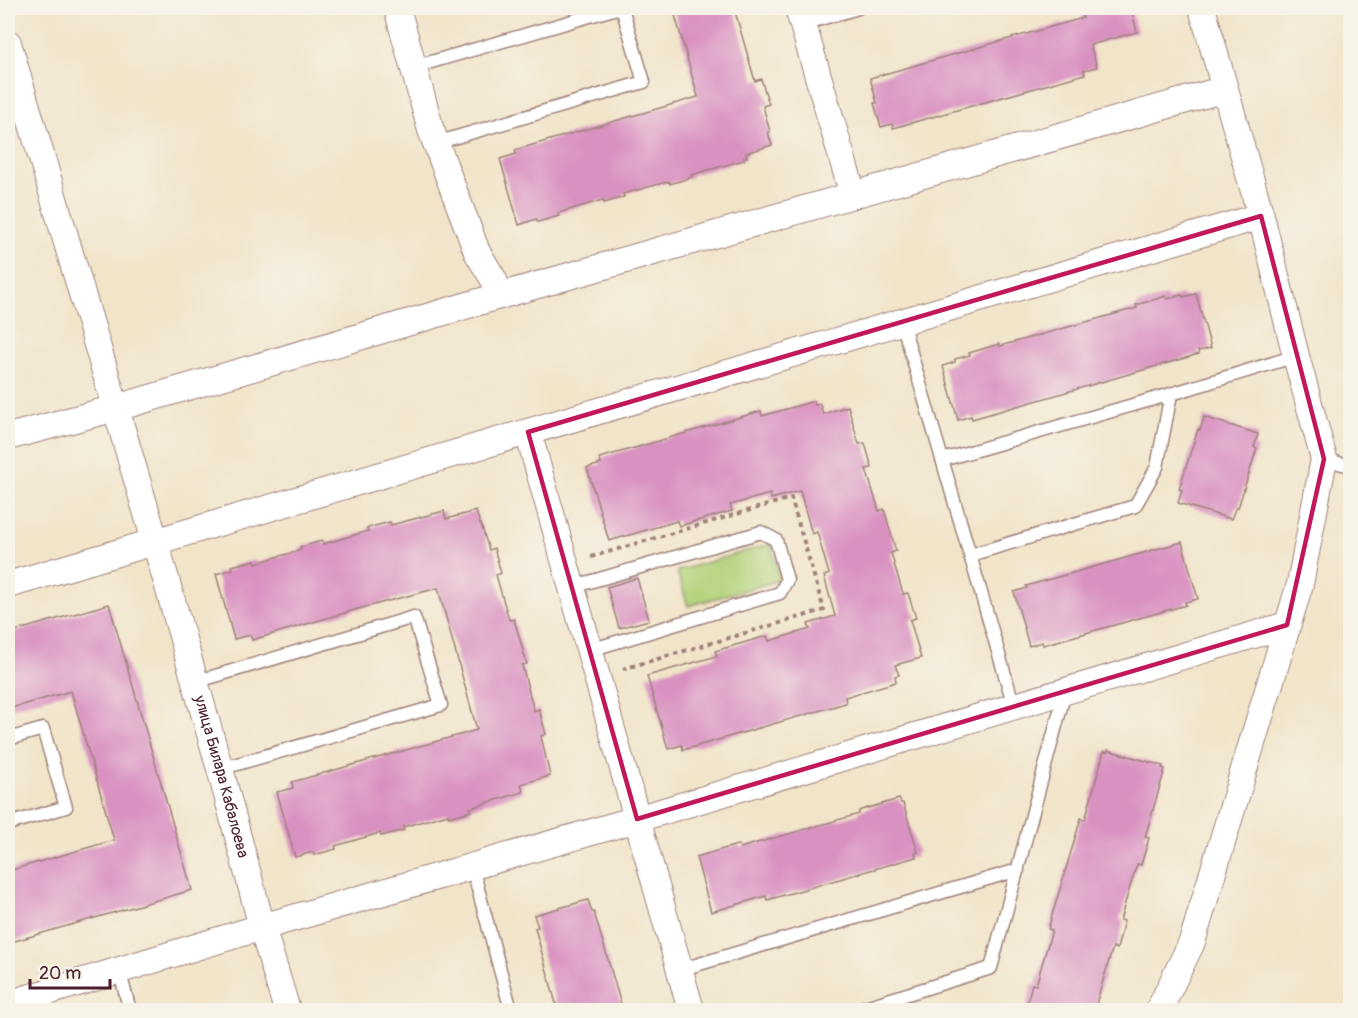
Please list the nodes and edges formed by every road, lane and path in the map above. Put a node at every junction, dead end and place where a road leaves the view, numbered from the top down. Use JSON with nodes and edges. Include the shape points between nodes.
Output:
{"nodes":[{"id":1,"x":397,"y":8,"type":"edge"},
{"id":2,"x":616,"y":8,"type":"edge"},
{"id":3,"x":622,"y":8,"type":"edge"},
{"id":4,"x":858,"y":8,"type":"edge"},
{"id":5,"x":1202,"y":8,"type":"edge"},
{"id":6,"x":800,"y":16,"type":"edge"},
{"id":7,"x":8,"y":43,"type":"edge"},
{"id":8,"x":414,"y":67,"type":"junction"},
{"id":9,"x":1225,"y":89,"type":"junction"},
{"id":10,"x":436,"y":143,"type":"junction"},
{"id":11,"x":853,"y":195,"type":"junction"},
{"id":12,"x":1261,"y":216,"type":"junction"},
{"id":13,"x":499,"y":296,"type":"junction"},
{"id":14,"x":902,"y":322,"type":"junction"},
{"id":15,"x":1296,"y":356,"type":"junction"},
{"id":16,"x":1171,"y":394,"type":"junction"},
{"id":17,"x":116,"y":408,"type":"junction"},
{"id":18,"x":528,"y":432,"type":"junction"},
{"id":19,"x":8,"y":437,"type":"edge"},
{"id":20,"x":1324,"y":459,"type":"junction"},
{"id":21,"x":942,"y":460,"type":"junction"},
{"id":22,"x":1350,"y":466,"type":"edge"},
{"id":23,"x":155,"y":541,"type":"junction"},
{"id":24,"x":970,"y":555,"type":"junction"},
{"id":25,"x":591,"y":557,"type":"dead end"},
{"id":26,"x":8,"y":585,"type":"edge"},
{"id":27,"x":572,"y":587,"type":"junction"},
{"id":28,"x":1287,"y":624,"type":"junction"},
{"id":29,"x":590,"y":650,"type":"junction"},
{"id":30,"x":623,"y":669,"type":"dead end"},
{"id":31,"x":195,"y":682,"type":"junction"},
{"id":32,"x":1065,"y":691,"type":"junction"},
{"id":33,"x":1014,"y":706,"type":"junction"},
{"id":34,"x":8,"y":739,"type":"edge"},
{"id":35,"x":220,"y":769,"type":"junction"},
{"id":36,"x":637,"y":819,"type":"junction"},
{"id":37,"x":8,"y":824,"type":"edge"},
{"id":38,"x":472,"y":867,"type":"junction"},
{"id":39,"x":1018,"y":870,"type":"junction"},
{"id":40,"x":262,"y":927,"type":"junction"},
{"id":41,"x":119,"y":970,"type":"junction"},
{"id":42,"x":679,"y":970,"type":"junction"},
{"id":43,"x":8,"y":1004,"type":"edge"},
{"id":44,"x":130,"y":1011,"type":"edge"},
{"id":45,"x":287,"y":1011,"type":"edge"},
{"id":46,"x":511,"y":1011,"type":"edge"},
{"id":47,"x":691,"y":1011,"type":"edge"},
{"id":48,"x":856,"y":1011,"type":"edge"},
{"id":49,"x":1159,"y":1011,"type":"edge"}],
"edges":[{"from":1,"to":8,"type":"street"},
{"from":2,"to":8,"type":"lane"},
{"from":3,"to":10,"type":"lane","via":[[644,82]]},
{"from":4,"to":6,"type":"lane"},
{"from":5,"to":9,"type":"street"},
{"from":6,"to":11,"type":"street"},
{"from":7,"to":17,"type":"street","name":"улица Билара Кабалоева"},
{"from":8,"to":10,"type":"street"},
{"from":9,"to":11,"type":"street"},
{"from":9,"to":12,"type":"street"},
{"from":10,"to":13,"type":"street","via":[[477,252]]},
{"from":11,"to":13,"type":"street"},
{"from":12,"to":14,"type":"street"},
{"from":12,"to":15,"type":"street"},
{"from":13,"to":17,"type":"street"},
{"from":14,"to":18,"type":"street"},
{"from":14,"to":21,"type":"lane"},
{"from":15,"to":16,"type":"lane"},
{"from":15,"to":20,"type":"street"},
{"from":16,"to":21,"type":"lane"},
{"from":16,"to":24,"type":"lane","via":[[1157,467],[1135,506]]},
{"from":17,"to":19,"type":"street"},
{"from":17,"to":23,"type":"street","name":"улица Билара Кабалоева"},
{"from":18,"to":23,"type":"street"},
{"from":18,"to":27,"type":"street"},
{"from":20,"to":22,"type":"lane"},
{"from":20,"to":28,"type":"street","via":[[1300,584]]},
{"from":21,"to":24,"type":"lane"},
{"from":23,"to":26,"type":"street"},
{"from":23,"to":31,"type":"street","name":"улица Билара Кабалоева"},
{"from":24,"to":33,"type":"lane"},
{"from":25,"to":30,"type":"path","via":[[791,498],[824,610]]},
{"from":27,"to":29,"type":"street"},
{"from":27,"to":29,"type":"lane","via":[[761,532],[776,540],[787,580],[780,593]]},
{"from":28,"to":32,"type":"street"},
{"from":28,"to":49,"type":"street","via":[[1192,942]]},
{"from":29,"to":36,"type":"street"},
{"from":31,"to":35,"type":"street","name":"улица Билара Кабалоева"},
{"from":31,"to":35,"type":"lane","via":[[414,617],[441,705]]},
{"from":32,"to":33,"type":"street"},
{"from":32,"to":39,"type":"lane"},
{"from":33,"to":36,"type":"street"},
{"from":34,"to":37,"type":"lane","via":[[44,729],[66,807]]},
{"from":35,"to":40,"type":"street","name":"улица Билара Кабалоева"},
{"from":36,"to":38,"type":"street"},
{"from":36,"to":42,"type":"street"},
{"from":38,"to":40,"type":"street"},
{"from":38,"to":46,"type":"lane"},
{"from":39,"to":42,"type":"lane"},
{"from":39,"to":48,"type":"lane","via":[[992,968]]},
{"from":40,"to":41,"type":"street"},
{"from":40,"to":45,"type":"street","name":"улица Билара Кабалоева"},
{"from":41,"to":43,"type":"street"},
{"from":41,"to":44,"type":"lane"},
{"from":42,"to":47,"type":"street"}]}
